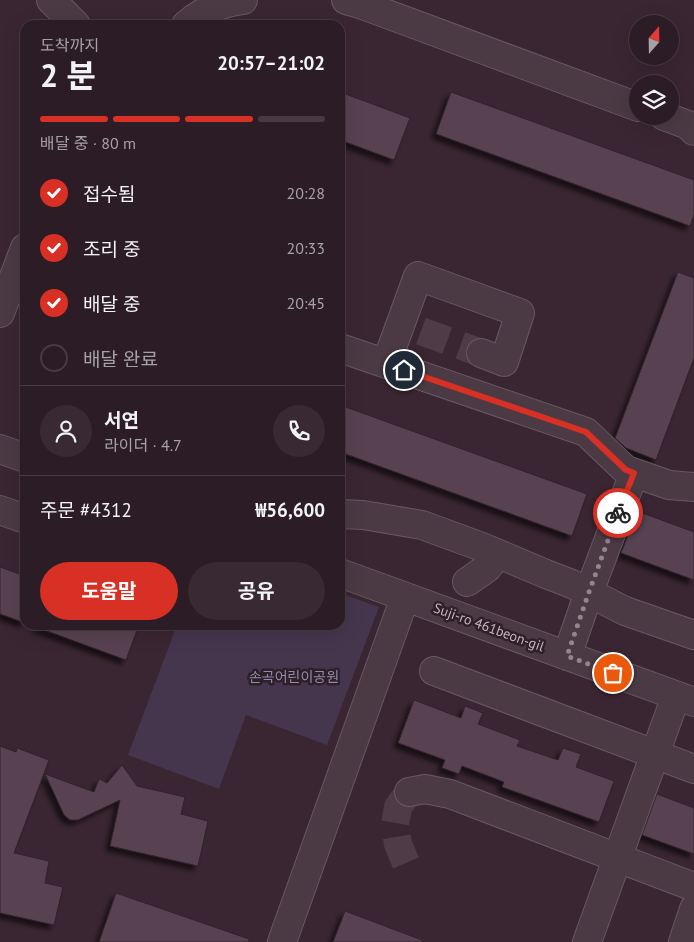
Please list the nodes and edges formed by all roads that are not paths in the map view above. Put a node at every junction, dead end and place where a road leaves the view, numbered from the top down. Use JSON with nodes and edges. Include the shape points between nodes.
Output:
{"nodes":[{"id":1,"x":51,"y":0,"type":"edge"},
{"id":2,"x":243,"y":0,"type":"edge"},
{"id":3,"x":346,"y":0,"type":"edge"},
{"id":4,"x":71,"y":20,"type":"edge"},
{"id":5,"x":192,"y":20,"type":"edge"},
{"id":6,"x":629,"y":104,"type":"edge"},
{"id":7,"x":20,"y":261,"type":"edge"},
{"id":8,"x":0,"y":313,"type":"edge"},
{"id":9,"x":345,"y":350,"type":"edge"},
{"id":10,"x":480,"y":353,"type":"tunnel mouth"},
{"id":11,"x":386,"y":364,"type":"junction"},
{"id":12,"x":0,"y":449,"type":"edge"},
{"id":13,"x":20,"y":456,"type":"edge"},
{"id":14,"x":634,"y":473,"type":"junction"},
{"id":15,"x":694,"y":487,"type":"edge"},
{"id":16,"x":0,"y":510,"type":"edge"},
{"id":17,"x":345,"y":514,"type":"edge"},
{"id":18,"x":20,"y":517,"type":"edge"},
{"id":19,"x":498,"y":554,"type":"junction"},
{"id":20,"x":345,"y":575,"type":"edge"},
{"id":21,"x":467,"y":582,"type":"dead end"},
{"id":22,"x":589,"y":592,"type":"junction"},
{"id":23,"x":405,"y":596,"type":"junction"},
{"id":24,"x":694,"y":635,"type":"edge"},
{"id":25,"x":567,"y":656,"type":"junction"},
{"id":26,"x":434,"y":671,"type":"dead end"},
{"id":27,"x":685,"y":699,"type":"edge"},
{"id":28,"x":655,"y":754,"type":"junction"},
{"id":29,"x":694,"y":768,"type":"edge"},
{"id":30,"x":409,"y":792,"type":"dead end"},
{"id":31,"x":617,"y":859,"type":"junction"},
{"id":32,"x":694,"y":887,"type":"edge"},
{"id":33,"x":694,"y":909,"type":"edge"},
{"id":34,"x":282,"y":942,"type":"edge"},
{"id":35,"x":587,"y":942,"type":"edge"},
{"id":36,"x":683,"y":942,"type":"edge"}],
"edges":[{"from":1,"to":4,"type":"street"},
{"from":2,"to":5,"type":"street","via":[[211,8]]},
{"from":3,"to":6,"type":"street"},
{"from":7,"to":8,"type":"street"},
{"from":9,"to":11,"type":"street"},
{"from":10,"to":11,"type":"street","via":[[504,362],[520,312],[418,276]]},
{"from":11,"to":14,"type":"street","via":[[586,432],[626,470]]},
{"from":12,"to":13,"type":"street"},
{"from":14,"to":15,"type":"street","via":[[669,486]]},
{"from":14,"to":22,"type":"street"},
{"from":16,"to":18,"type":"street"},
{"from":17,"to":19,"type":"street","via":[[422,525]]},
{"from":19,"to":21,"type":"street"},
{"from":19,"to":22,"type":"street"},
{"from":20,"to":23,"type":"street","name":"Suji-ro 461beon-gil"},
{"from":22,"to":24,"type":"street","via":[[625,611]]},
{"from":22,"to":25,"type":"street"},
{"from":23,"to":25,"type":"street","name":"Suji-ro 461beon-gil"},
{"from":23,"to":34,"type":"street"},
{"from":25,"to":27,"type":"street","name":"Suji-ro 461beon-gil"},
{"from":26,"to":28,"type":"street"},
{"from":27,"to":28,"type":"street"},
{"from":28,"to":29,"type":"street"},
{"from":28,"to":31,"type":"street"},
{"from":30,"to":31,"type":"street","via":[[425,789],[450,794]]},
{"from":31,"to":32,"type":"street"},
{"from":31,"to":35,"type":"street"},
{"from":33,"to":36,"type":"street"}]}
